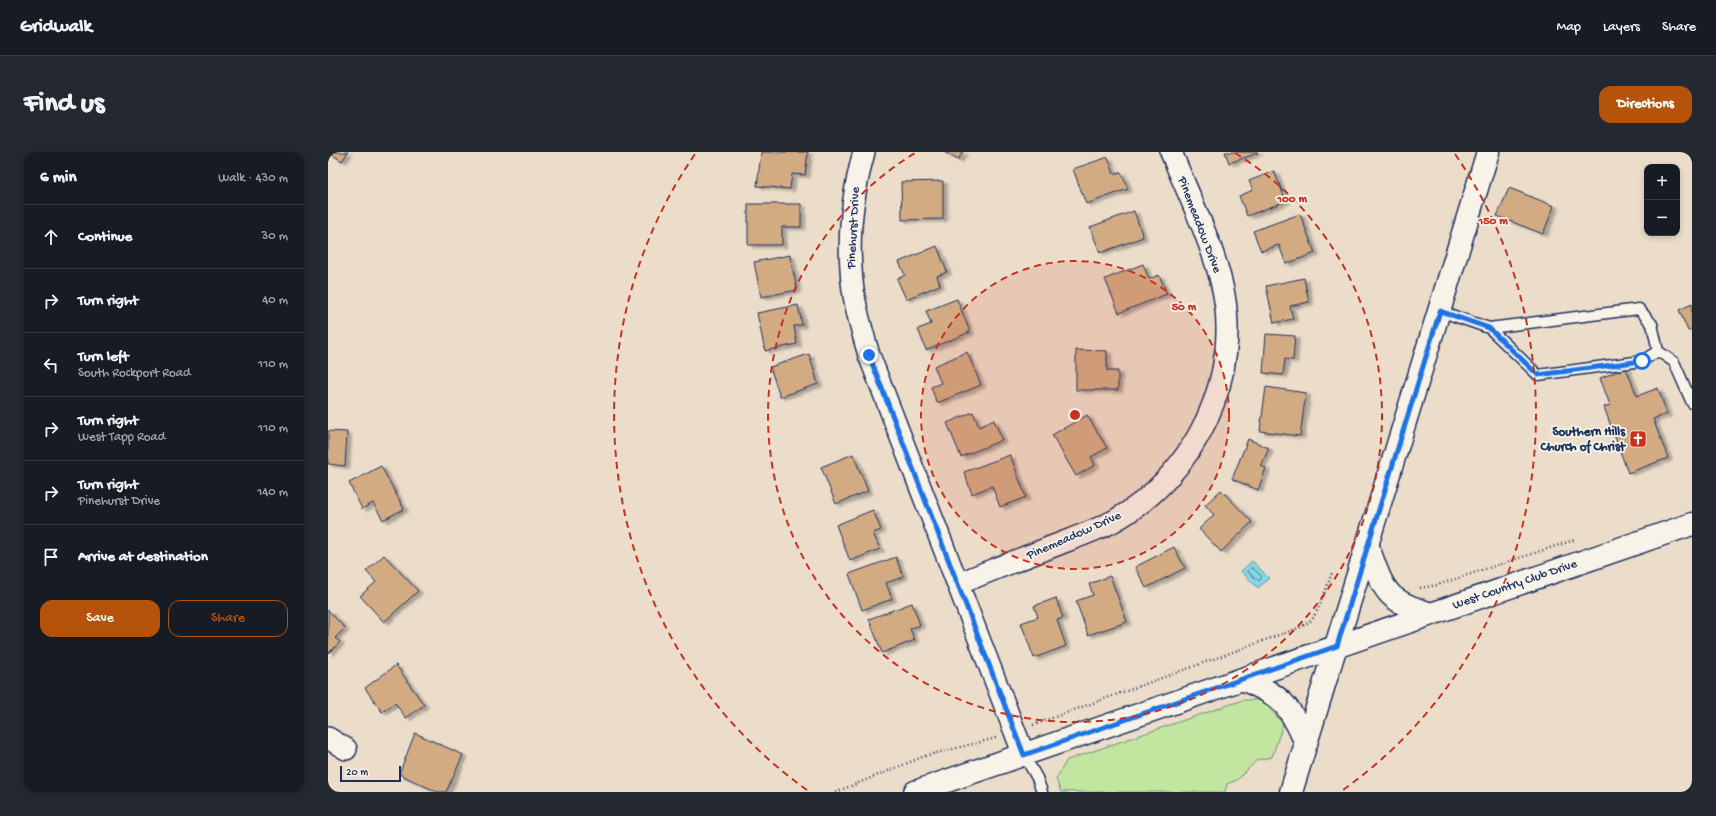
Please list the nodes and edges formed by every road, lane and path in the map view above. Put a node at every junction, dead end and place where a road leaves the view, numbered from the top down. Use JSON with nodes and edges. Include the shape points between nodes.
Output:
{"nodes":[{"id":1,"x":864,"y":152,"type":"edge"},
{"id":2,"x":1171,"y":152,"type":"edge"},
{"id":3,"x":1488,"y":152,"type":"edge"},
{"id":4,"x":1440,"y":311,"type":"junction"},
{"id":5,"x":1489,"y":328,"type":"junction"},
{"id":6,"x":1658,"y":351,"type":"junction"},
{"id":7,"x":1692,"y":403,"type":"edge"},
{"id":8,"x":1692,"y":524,"type":"edge"},
{"id":9,"x":1578,"y":539,"type":"dead end"},
{"id":10,"x":1368,"y":546,"type":"junction"},
{"id":11,"x":1332,"y":573,"type":"dead end"},
{"id":12,"x":958,"y":584,"type":"junction"},
{"id":13,"x":1419,"y":588,"type":"dead end"},
{"id":14,"x":1432,"y":614,"type":"junction"},
{"id":15,"x":1337,"y":646,"type":"junction"},
{"id":16,"x":1242,"y":679,"type":"junction"},
{"id":17,"x":1015,"y":732,"type":"junction"},
{"id":18,"x":328,"y":738,"type":"edge"},
{"id":19,"x":1306,"y":743,"type":"junction"},
{"id":20,"x":346,"y":749,"type":"dead end"},
{"id":21,"x":1024,"y":755,"type":"junction"},
{"id":22,"x":836,"y":792,"type":"edge"},
{"id":23,"x":915,"y":792,"type":"edge"},
{"id":24,"x":1042,"y":792,"type":"edge"},
{"id":25,"x":1291,"y":792,"type":"edge"}],
"edges":[{"from":1,"to":12,"type":"street","name":"Pinehurst Drive","via":[[854,198],[851,268],[860,324],[869,355]]},
{"from":2,"to":12,"type":"street","name":"Pinemeadow Drive","via":[[1213,253],[1222,283],[1226,315],[1222,376],[1213,408],[1201,434],[1160,488],[1112,522]]},
{"from":3,"to":4,"type":"main road"},
{"from":4,"to":5,"type":"lane"},
{"from":4,"to":10,"type":"main road"},
{"from":5,"to":6,"type":"lane","via":[[1538,375],[1642,361]]},
{"from":5,"to":6,"type":"lane","via":[[1639,309],[1652,324]]},
{"from":6,"to":7,"type":"lane","via":[[1674,362]]},
{"from":8,"to":14,"type":"main road","name":"West Country Club Drive"},
{"from":9,"to":13,"type":"path","via":[[1437,585]]},
{"from":10,"to":14,"type":"main road","via":[[1387,592],[1409,608]]},
{"from":10,"to":15,"type":"main road"},
{"from":11,"to":17,"type":"path","via":[[1312,620],[1301,627]]},
{"from":12,"to":17,"type":"street","name":"Pinehurst Drive"},
{"from":14,"to":15,"type":"main road","name":"West Country Club Drive"},
{"from":15,"to":16,"type":"main road","name":"West Country Club Drive"},
{"from":15,"to":19,"type":"main road"},
{"from":16,"to":19,"type":"main road","via":[[1280,699],[1294,716]]},
{"from":16,"to":21,"type":"main road","name":"West Country Club Drive"},
{"from":17,"to":21,"type":"street","name":"Pinehurst Drive"},
{"from":17,"to":22,"type":"path","via":[[978,744],[925,756]]},
{"from":18,"to":20,"type":"street"},
{"from":19,"to":25,"type":"main road"},
{"from":21,"to":23,"type":"main road","name":"West Country Club Drive"},
{"from":21,"to":24,"type":"lane"}]}
